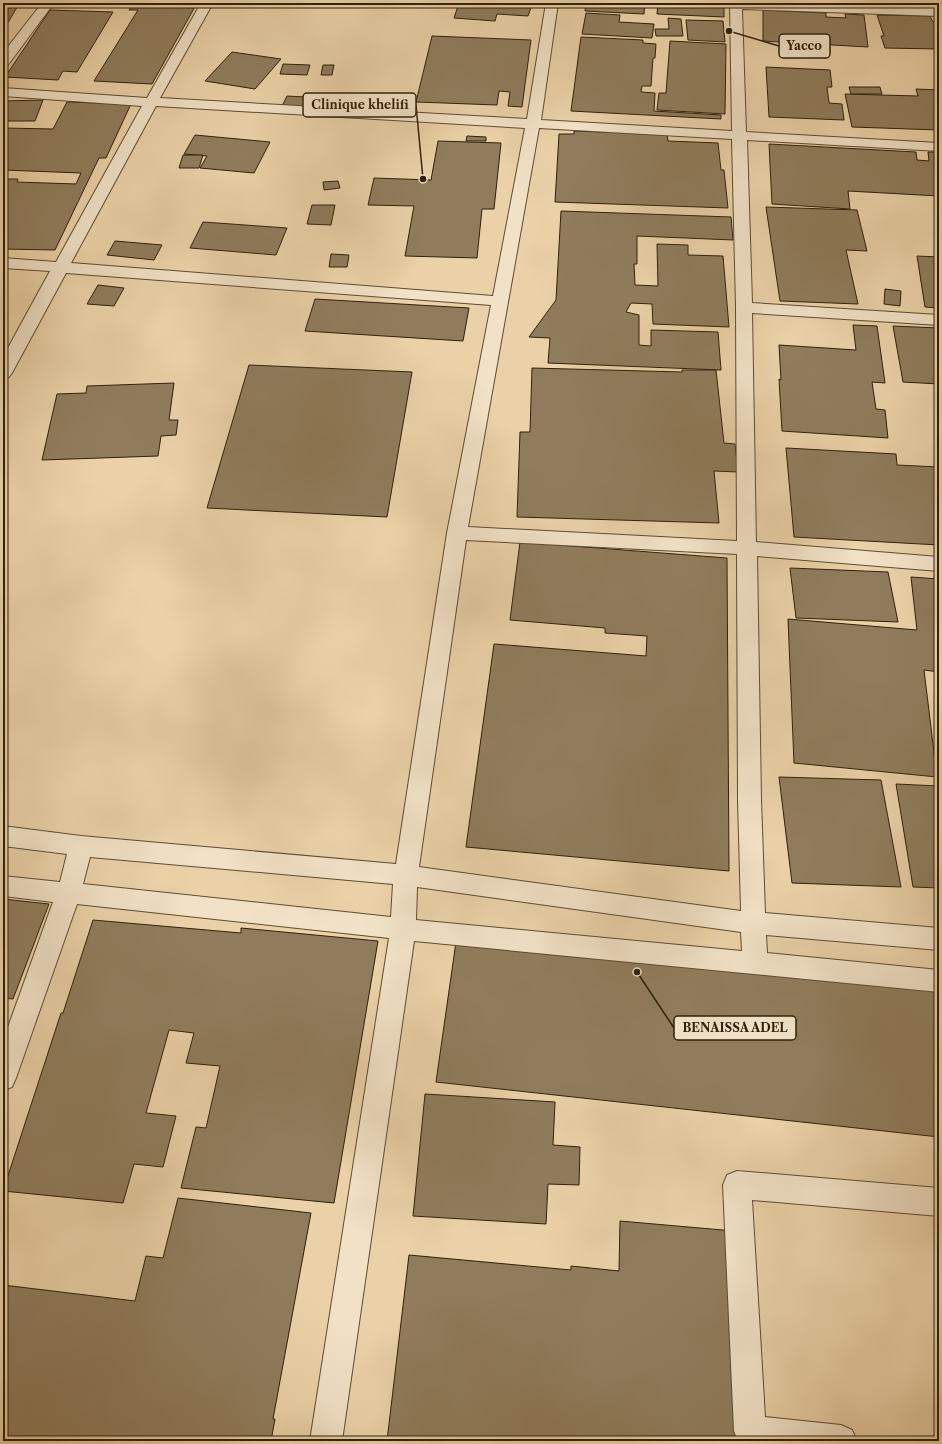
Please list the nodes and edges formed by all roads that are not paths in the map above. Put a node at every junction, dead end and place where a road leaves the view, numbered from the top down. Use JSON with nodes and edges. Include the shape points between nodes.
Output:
{"nodes":[{"id":1,"x":48,"y":3,"type":"edge"},
{"id":2,"x":207,"y":3,"type":"edge"},
{"id":3,"x":552,"y":3,"type":"edge"},
{"id":4,"x":736,"y":4,"type":"edge"},
{"id":5,"x":939,"y":12,"type":"edge"},
{"id":6,"x":3,"y":62,"type":"edge"},
{"id":7,"x":3,"y":92,"type":"edge"},
{"id":8,"x":150,"y":102,"type":"junction"},
{"id":9,"x":532,"y":124,"type":"junction"},
{"id":10,"x":738,"y":136,"type":"junction"},
{"id":11,"x":939,"y":147,"type":"edge"},
{"id":12,"x":3,"y":263,"type":"edge"},
{"id":13,"x":60,"y":268,"type":"junction"},
{"id":14,"x":500,"y":301,"type":"junction"},
{"id":15,"x":744,"y":307,"type":"junction"},
{"id":16,"x":939,"y":320,"type":"edge"},
{"id":17,"x":3,"y":373,"type":"edge"},
{"id":18,"x":457,"y":533,"type":"junction"},
{"id":19,"x":746,"y":548,"type":"junction"},
{"id":20,"x":939,"y":564,"type":"edge"},
{"id":21,"x":3,"y":836,"type":"edge"},
{"id":22,"x":81,"y":846,"type":"junction"},
{"id":23,"x":406,"y":875,"type":"junction"},
{"id":24,"x":3,"y":886,"type":"edge"},
{"id":25,"x":69,"y":892,"type":"junction"},
{"id":26,"x":753,"y":924,"type":"junction"},
{"id":27,"x":403,"y":929,"type":"junction"},
{"id":28,"x":939,"y":939,"type":"edge"},
{"id":29,"x":755,"y":964,"type":"junction"},
{"id":30,"x":939,"y":981,"type":"edge"},
{"id":31,"x":3,"y":1078,"type":"edge"},
{"id":32,"x":939,"y":1202,"type":"edge"},
{"id":33,"x":750,"y":1436,"type":"edge"},
{"id":34,"x":326,"y":1441,"type":"edge"},
{"id":35,"x":841,"y":1441,"type":"edge"}],
"edges":[{"from":1,"to":6,"type":"street"},
{"from":2,"to":8,"type":"street"},
{"from":3,"to":9,"type":"street"},
{"from":4,"to":5,"type":"street"},
{"from":4,"to":10,"type":"street"},
{"from":7,"to":8,"type":"street"},
{"from":8,"to":9,"type":"street"},
{"from":8,"to":13,"type":"street"},
{"from":9,"to":10,"type":"street"},
{"from":9,"to":14,"type":"street"},
{"from":10,"to":11,"type":"street"},
{"from":10,"to":15,"type":"street"},
{"from":12,"to":13,"type":"street"},
{"from":13,"to":14,"type":"street"},
{"from":13,"to":17,"type":"street"},
{"from":14,"to":18,"type":"street"},
{"from":15,"to":16,"type":"street"},
{"from":15,"to":19,"type":"street"},
{"from":18,"to":19,"type":"street"},
{"from":18,"to":23,"type":"street"},
{"from":19,"to":20,"type":"street"},
{"from":19,"to":26,"type":"street"},
{"from":21,"to":22,"type":"street"},
{"from":22,"to":23,"type":"street"},
{"from":22,"to":25,"type":"street"},
{"from":23,"to":26,"type":"street"},
{"from":23,"to":27,"type":"street"},
{"from":24,"to":25,"type":"street"},
{"from":25,"to":27,"type":"street"},
{"from":25,"to":31,"type":"street"},
{"from":26,"to":28,"type":"street"},
{"from":26,"to":29,"type":"street"},
{"from":27,"to":29,"type":"street"},
{"from":27,"to":34,"type":"street"},
{"from":29,"to":30,"type":"street"},
{"from":32,"to":33,"type":"street","via":[[737,1184]]},
{"from":33,"to":35,"type":"street"}]}
